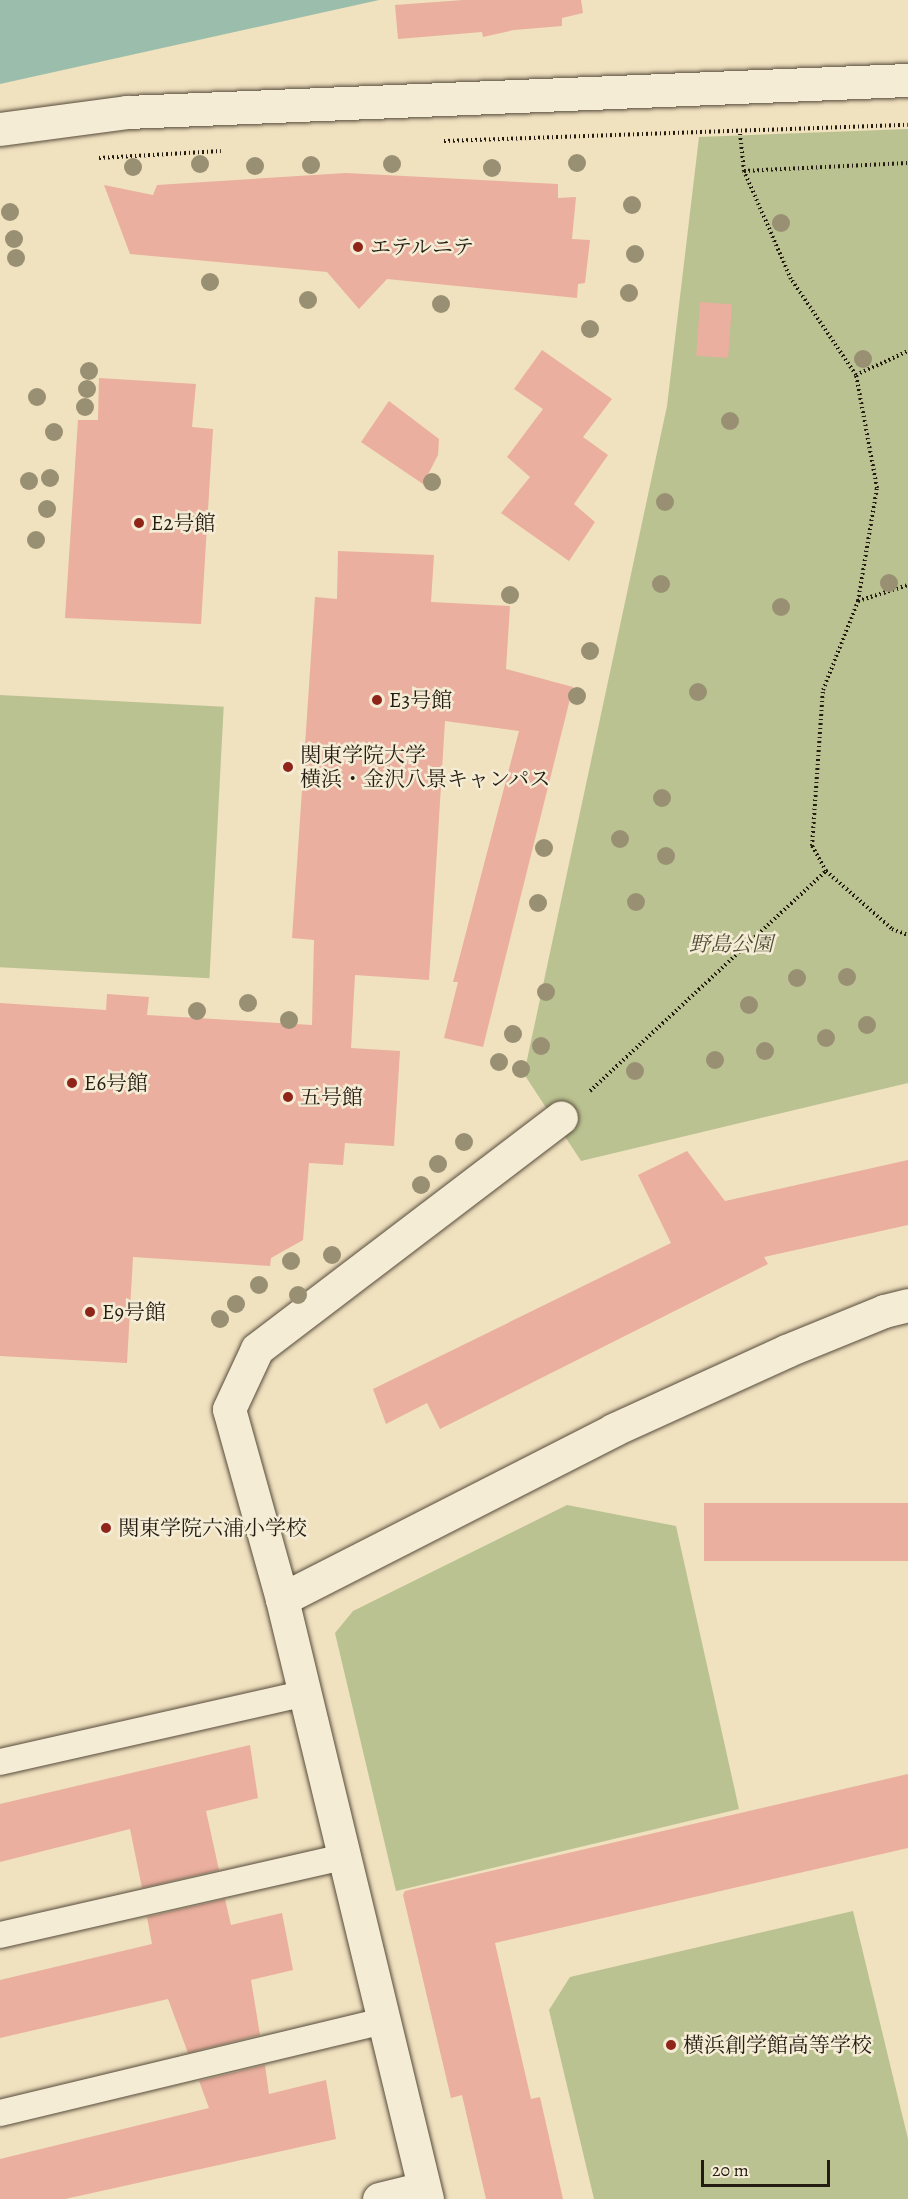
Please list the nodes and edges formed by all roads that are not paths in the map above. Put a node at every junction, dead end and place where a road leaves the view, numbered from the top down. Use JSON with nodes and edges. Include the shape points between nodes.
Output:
{"nodes":[{"id":1,"x":908,"y":80,"type":"edge"},
{"id":2,"x":0,"y":129,"type":"edge"},
{"id":3,"x":561,"y":1117,"type":"road end"},
{"id":4,"x":908,"y":1305,"type":"edge"},
{"id":5,"x":282,"y":1599,"type":"junction"},
{"id":6,"x":305,"y":1693,"type":"junction"},
{"id":7,"x":0,"y":1762,"type":"edge"},
{"id":8,"x":344,"y":1857,"type":"junction"},
{"id":9,"x":0,"y":1935,"type":"edge"},
{"id":10,"x":384,"y":2021,"type":"junction"},
{"id":11,"x":0,"y":2113,"type":"edge"},
{"id":12,"x":425,"y":2194,"type":"edge"},
{"id":13,"x":379,"y":2199,"type":"edge"}],
"edges":[{"from":1,"to":2,"type":"street","via":[[127,112]]},
{"from":3,"to":5,"type":"street","via":[[257,1349],[228,1409]]},
{"from":4,"to":5,"type":"street","via":[[786,1351],[613,1430]]},
{"from":5,"to":6,"type":"street"},
{"from":6,"to":7,"type":"lane"},
{"from":6,"to":8,"type":"street"},
{"from":8,"to":9,"type":"lane"},
{"from":8,"to":10,"type":"street"},
{"from":10,"to":11,"type":"lane"},
{"from":10,"to":12,"type":"street"},
{"from":12,"to":13,"type":"street"}]}
